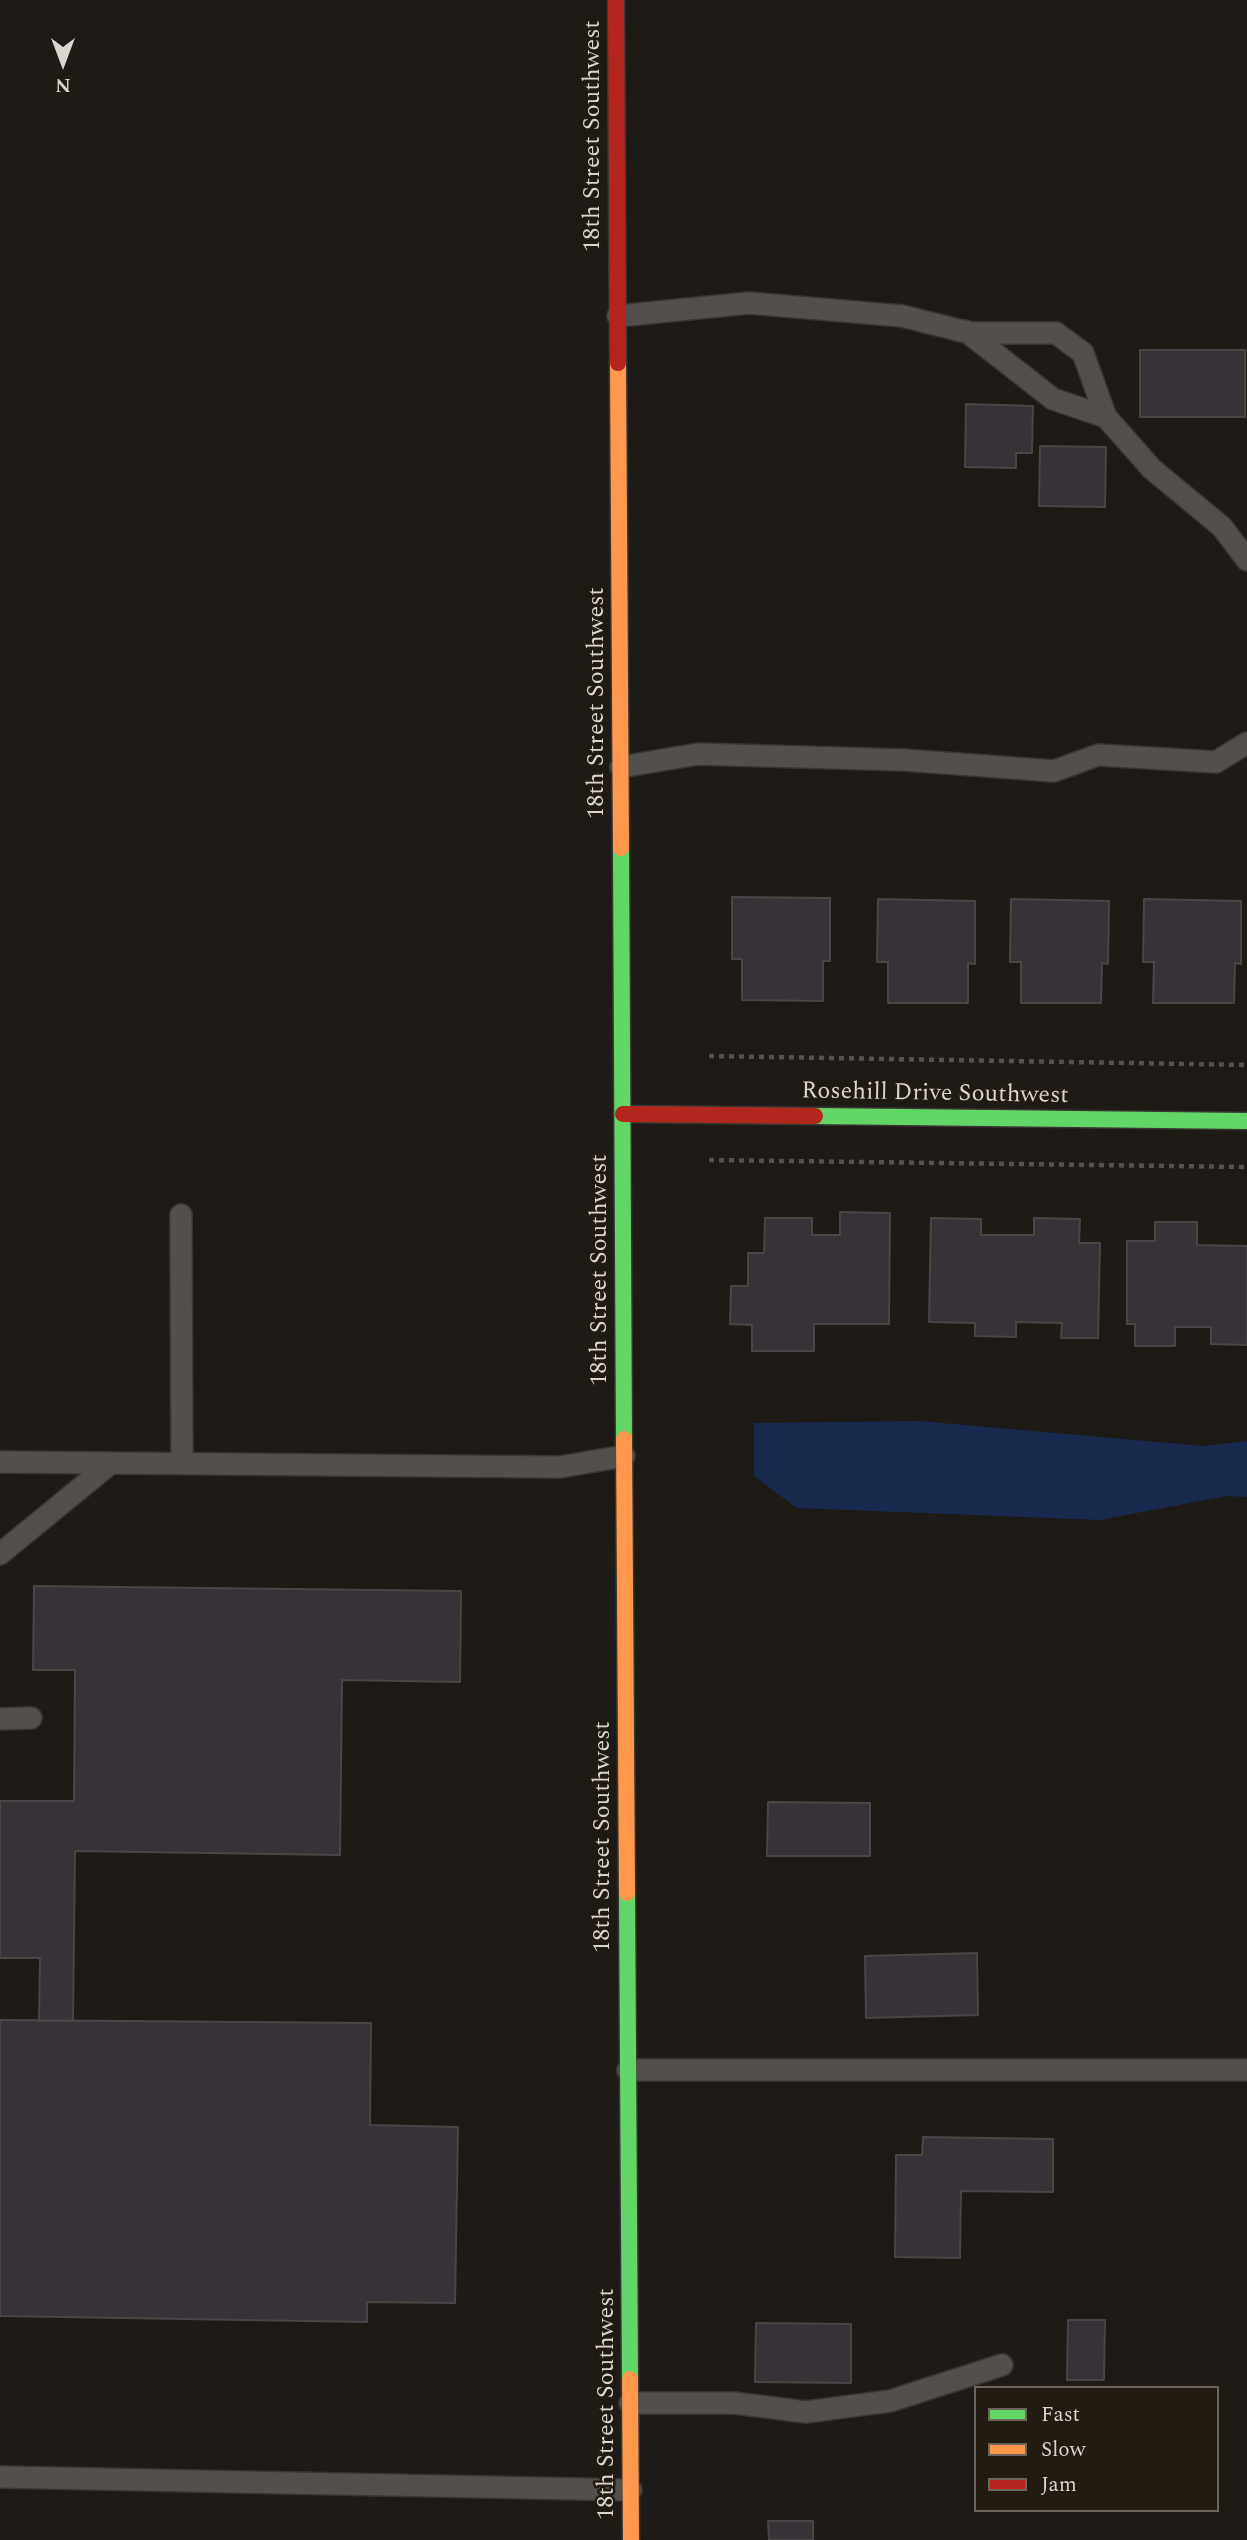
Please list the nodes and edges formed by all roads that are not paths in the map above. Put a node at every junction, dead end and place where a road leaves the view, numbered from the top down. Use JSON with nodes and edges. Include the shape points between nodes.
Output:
{"nodes":[{"id":1,"x":616,"y":0,"type":"edge"},
{"id":2,"x":618,"y":316,"type":"junction"},
{"id":3,"x":966,"y":331,"type":"junction"},
{"id":4,"x":1106,"y":417,"type":"junction"},
{"id":5,"x":1247,"y":560,"type":"edge"},
{"id":6,"x":1247,"y":743,"type":"edge"},
{"id":7,"x":621,"y":767,"type":"junction"},
{"id":8,"x":623,"y":1114,"type":"junction"},
{"id":9,"x":1247,"y":1121,"type":"edge"},
{"id":10,"x":181,"y":1215,"type":"dead end"},
{"id":11,"x":624,"y":1456,"type":"junction"},
{"id":12,"x":0,"y":1462,"type":"edge"},
{"id":13,"x":111,"y":1463,"type":"junction"},
{"id":14,"x":182,"y":1463,"type":"junction"},
{"id":15,"x":0,"y":1554,"type":"edge"},
{"id":16,"x":0,"y":1718,"type":"edge"},
{"id":17,"x":31,"y":1718,"type":"dead end"},
{"id":18,"x":628,"y":2070,"type":"junction"},
{"id":19,"x":1247,"y":2070,"type":"edge"},
{"id":20,"x":1002,"y":2365,"type":"dead end"},
{"id":21,"x":630,"y":2403,"type":"junction"},
{"id":22,"x":0,"y":2477,"type":"edge"},
{"id":23,"x":631,"y":2490,"type":"junction"},
{"id":24,"x":631,"y":2540,"type":"edge"}],
"edges":[{"from":1,"to":2,"type":"street","name":"18th Street Southwest"},
{"from":2,"to":3,"type":"lane","via":[[749,303],[902,316]]},
{"from":2,"to":7,"type":"street","name":"18th Street Southwest"},
{"from":3,"to":4,"type":"lane","via":[[1053,399]]},
{"from":3,"to":4,"type":"lane","via":[[1056,333],[1083,353]]},
{"from":4,"to":5,"type":"lane","via":[[1152,469],[1222,527]]},
{"from":6,"to":7,"type":"lane","via":[[1216,762],[1098,755],[1054,771],[904,760],[698,754]]},
{"from":7,"to":8,"type":"street","name":"18th Street Southwest"},
{"from":8,"to":9,"type":"street","name":"Rosehill Drive Southwest"},
{"from":8,"to":11,"type":"street","name":"18th Street Southwest"},
{"from":10,"to":14,"type":"lane"},
{"from":11,"to":14,"type":"lane","via":[[560,1467]]},
{"from":11,"to":18,"type":"street","name":"18th Street Southwest"},
{"from":12,"to":13,"type":"lane"},
{"from":13,"to":14,"type":"lane"},
{"from":13,"to":15,"type":"lane"},
{"from":16,"to":17,"type":"lane"},
{"from":18,"to":19,"type":"lane"},
{"from":18,"to":21,"type":"street","name":"18th Street Southwest"},
{"from":20,"to":21,"type":"lane","via":[[890,2401],[806,2412],[734,2403]]},
{"from":21,"to":23,"type":"street","name":"18th Street Southwest"},
{"from":22,"to":23,"type":"lane"},
{"from":23,"to":24,"type":"street","name":"18th Street Southwest"}]}
